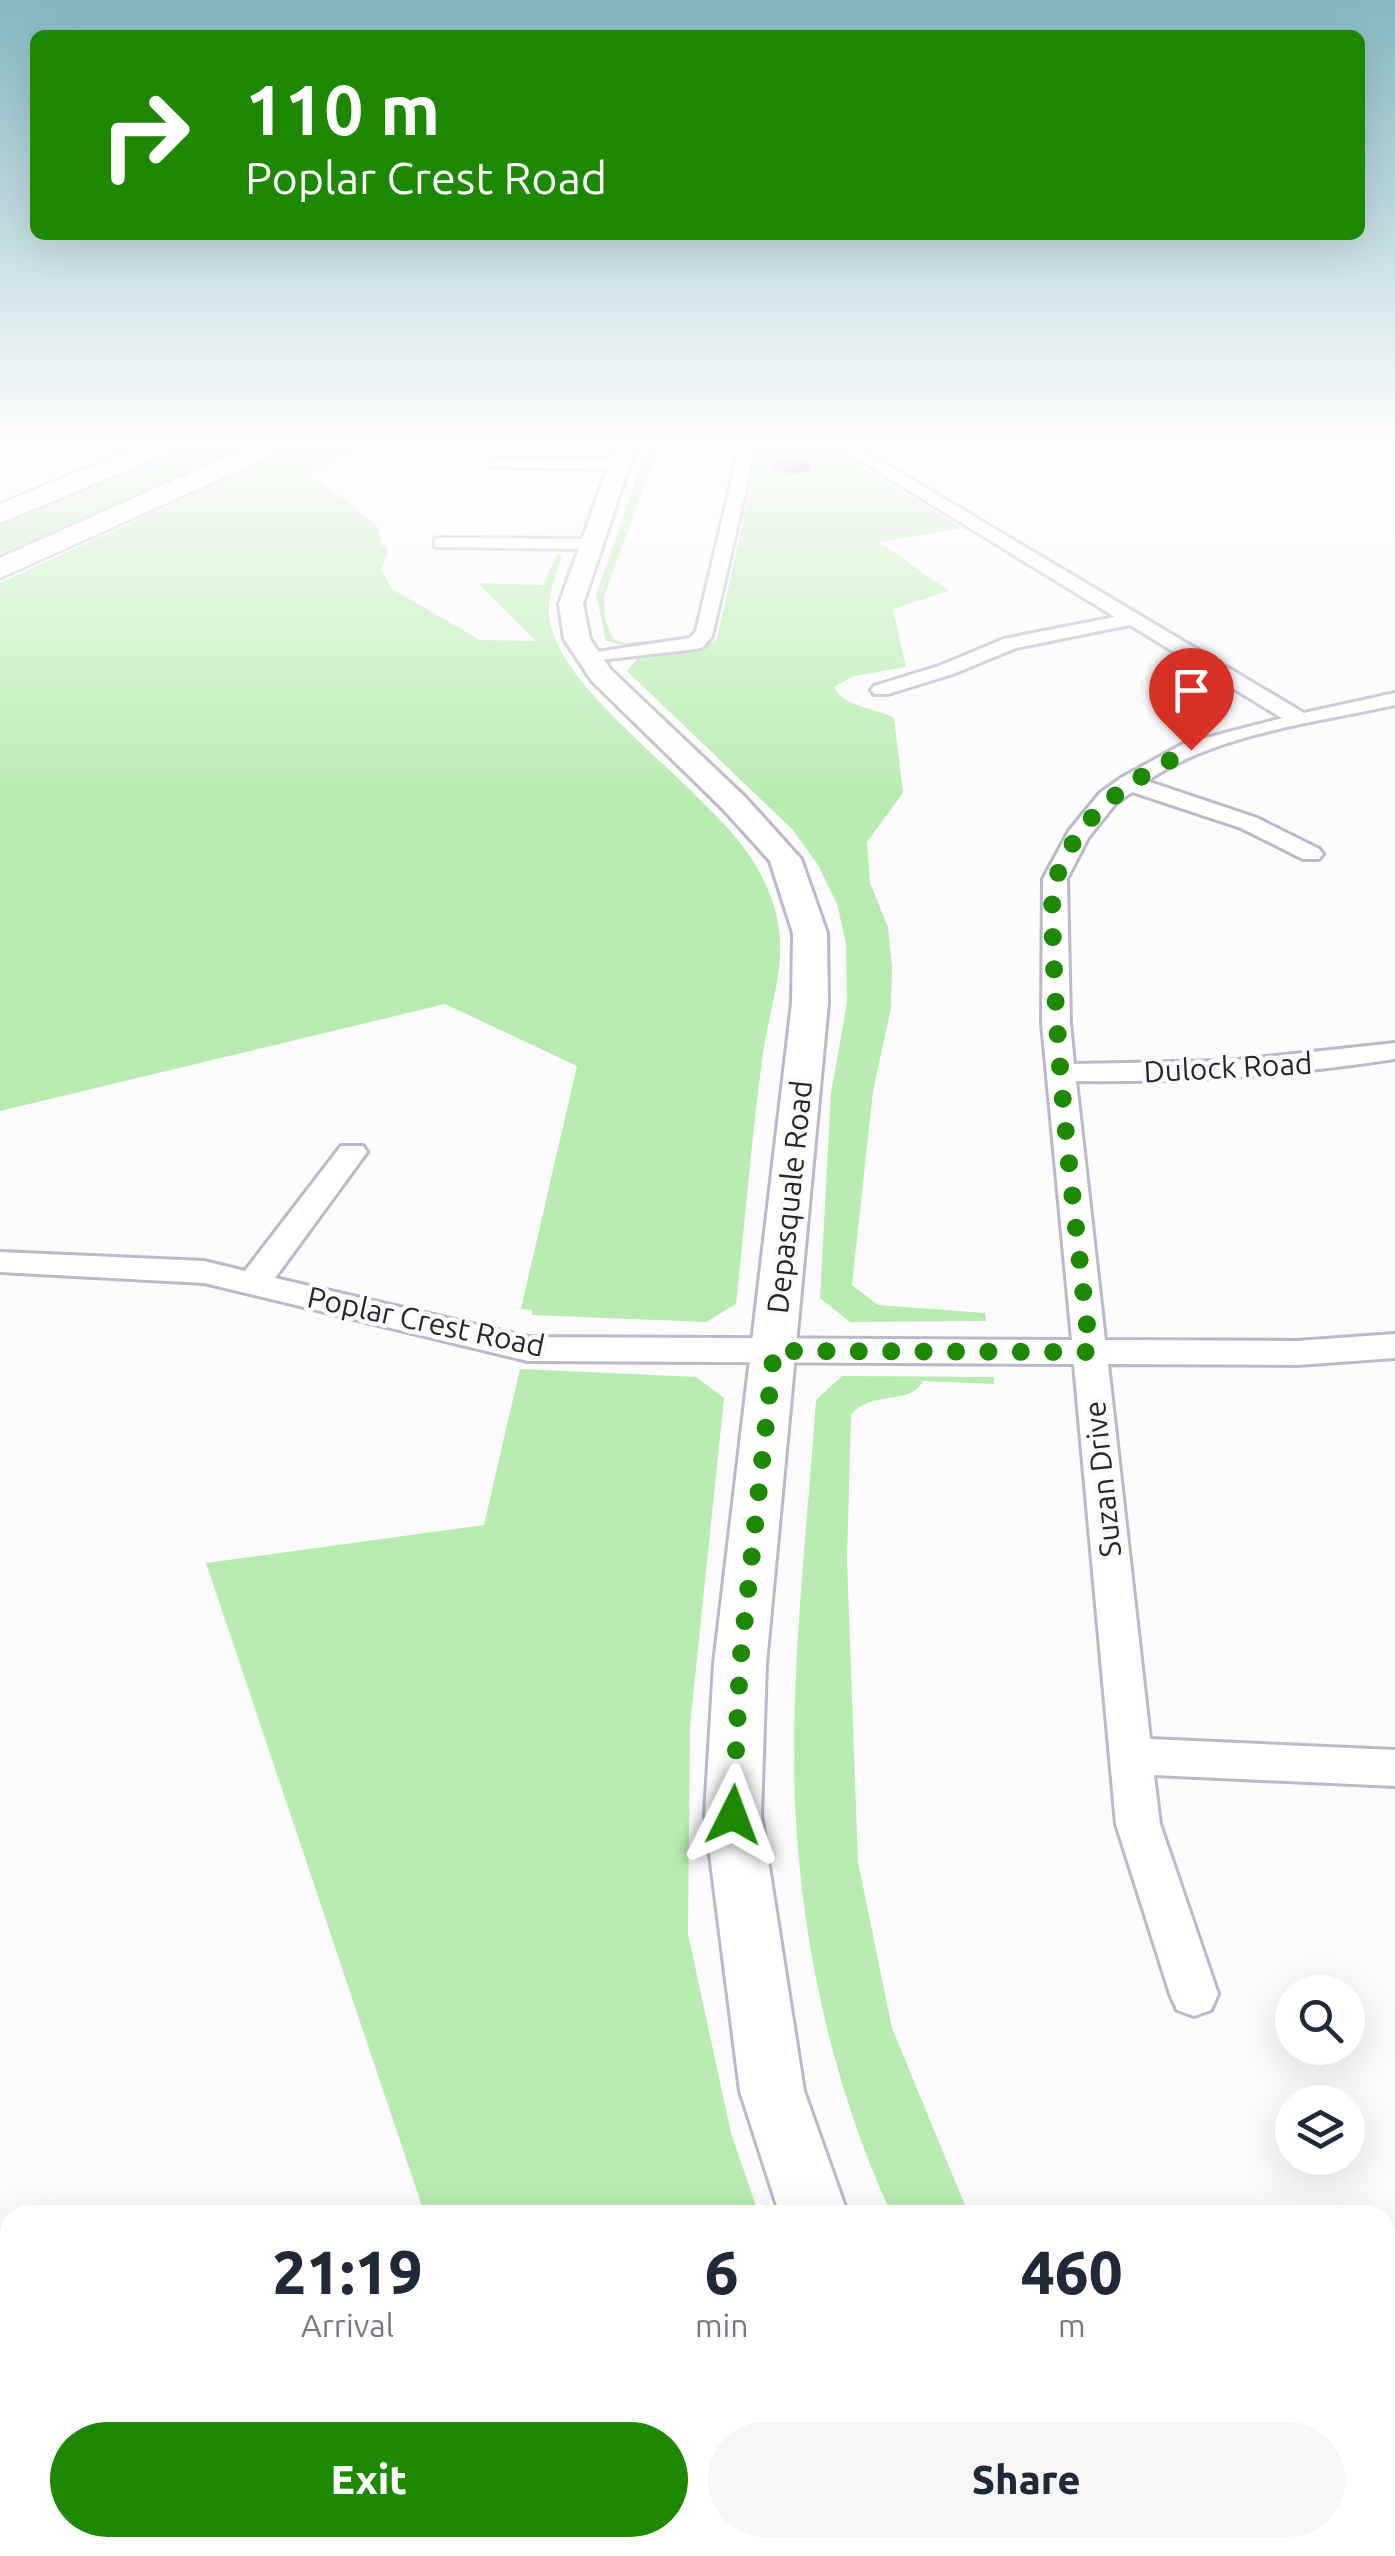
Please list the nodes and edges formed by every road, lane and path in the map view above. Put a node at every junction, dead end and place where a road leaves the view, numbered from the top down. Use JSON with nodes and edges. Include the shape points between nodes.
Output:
{"nodes":[{"id":1,"x":585,"y":564,"type":"edge"},
{"id":2,"x":721,"y":564,"type":"edge"},
{"id":3,"x":1042,"y":564,"type":"edge"},
{"id":4,"x":1132,"y":618,"type":"junction"},
{"id":5,"x":590,"y":658,"type":"junction"},
{"id":6,"x":881,"y":690,"type":"dead end"},
{"id":7,"x":1395,"y":699,"type":"edge"},
{"id":8,"x":1301,"y":720,"type":"junction"},
{"id":9,"x":1129,"y":783,"type":"junction"},
{"id":10,"x":1311,"y":854,"type":"dead end"},
{"id":11,"x":1395,"y":1051,"type":"edge"},
{"id":12,"x":1061,"y":1072,"type":"junction"},
{"id":13,"x":352,"y":1152,"type":"dead end"},
{"id":14,"x":0,"y":1262,"type":"edge"},
{"id":15,"x":253,"y":1284,"type":"junction"},
{"id":16,"x":1395,"y":1346,"type":"edge"},
{"id":17,"x":774,"y":1351,"type":"junction"},
{"id":18,"x":1090,"y":1352,"type":"junction"},
{"id":19,"x":1131,"y":1756,"type":"junction"},
{"id":20,"x":1395,"y":1768,"type":"edge"},
{"id":21,"x":1194,"y":1994,"type":"dead end"},
{"id":22,"x":811,"y":2205,"type":"edge"}],
"edges":[{"from":1,"to":5,"type":"street","name":"Depasquale Road","via":[[570,604],[577,639]]},
{"from":2,"to":5,"type":"street","via":[[705,632],[696,643]]},
{"from":3,"to":4,"type":"street"},
{"from":4,"to":6,"type":"street","via":[[1011,643]]},
{"from":4,"to":8,"type":"street"},
{"from":5,"to":17,"type":"street","name":"Depasquale Road","via":[[785,859],[810,933],[810,1003]]},
{"from":7,"to":8,"type":"street","name":"Suzan Drive"},
{"from":8,"to":9,"type":"street","name":"Suzan Drive","via":[[1191,750]]},
{"from":9,"to":10,"type":"street","via":[[1249,823]]},
{"from":9,"to":12,"type":"street","name":"Suzan Drive","via":[[1076,836],[1055,879]]},
{"from":11,"to":12,"type":"street","name":"Dulock Road","via":[[1281,1068]]},
{"from":12,"to":18,"type":"street","name":"Suzan Drive"},
{"from":13,"to":15,"type":"street"},
{"from":14,"to":15,"type":"street","name":"Poplar Crest Road","via":[[204,1272]]},
{"from":15,"to":17,"type":"street","name":"Poplar Crest Road","via":[[528,1349]]},
{"from":16,"to":18,"type":"street","name":"Poplar Crest Road","via":[[1297,1353]]},
{"from":17,"to":18,"type":"street","name":"Poplar Crest Road"},
{"from":17,"to":22,"type":"street","name":"Depasquale Road","via":[[740,1664],[733,1815],[772,2091]]},
{"from":18,"to":19,"type":"street","name":"Suzan Drive"},
{"from":19,"to":20,"type":"street"},
{"from":19,"to":21,"type":"street","name":"Suzan Drive","via":[[1138,1824]]}]}
